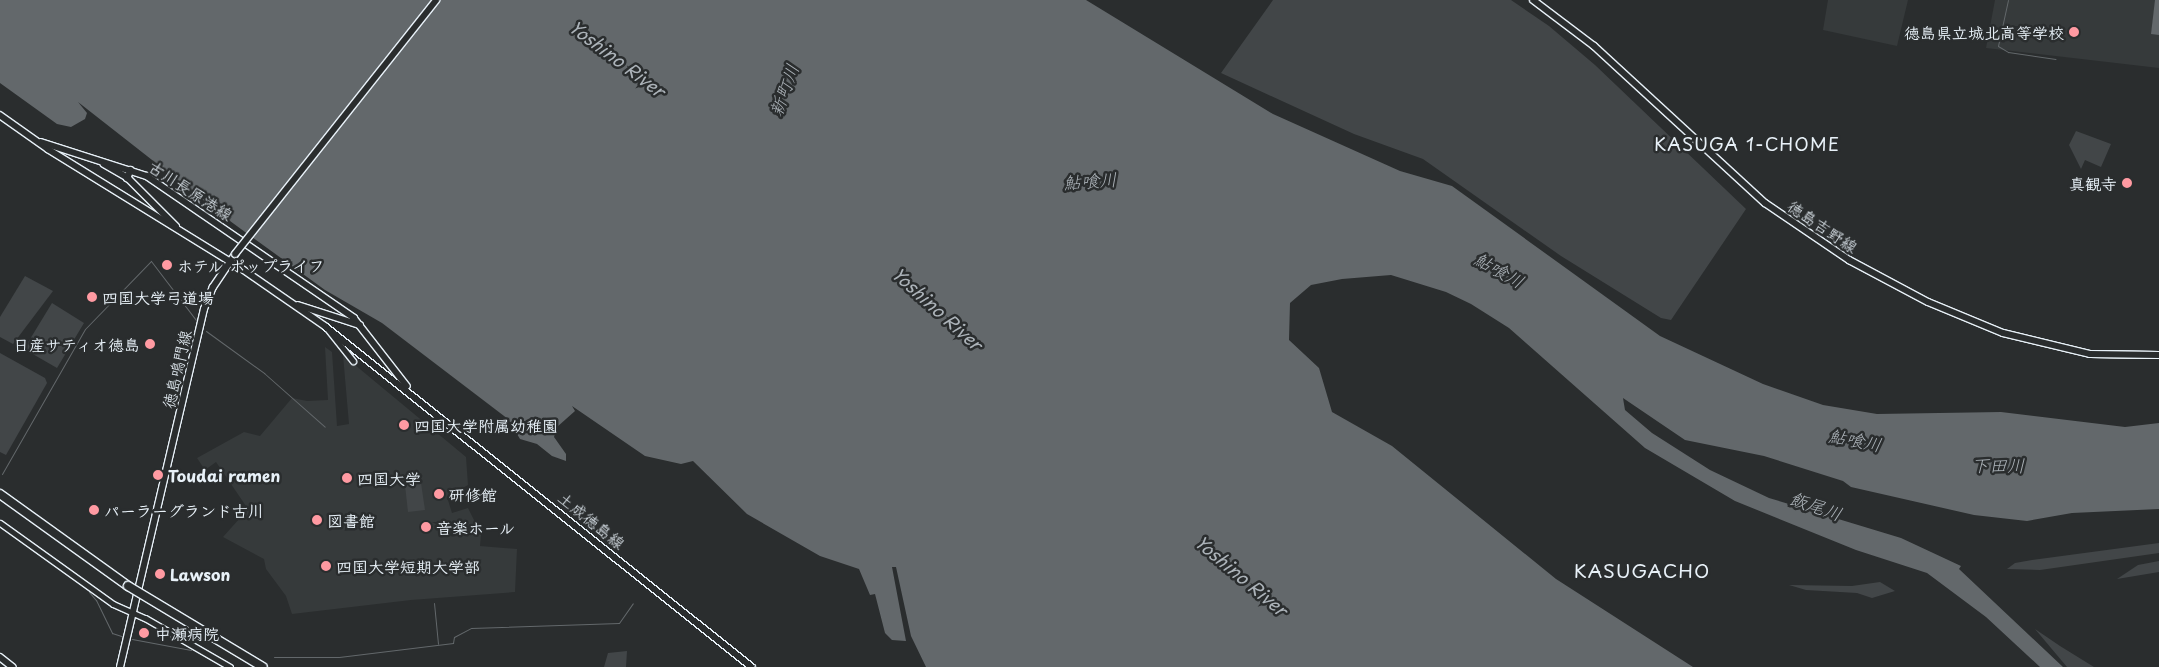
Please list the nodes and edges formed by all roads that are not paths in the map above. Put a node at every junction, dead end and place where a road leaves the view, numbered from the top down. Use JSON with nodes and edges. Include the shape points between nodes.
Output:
{"nodes":[{"id":1,"x":436,"y":0,"type":"edge"},
{"id":2,"x":1533,"y":0,"type":"edge"},
{"id":3,"x":0,"y":115,"type":"edge"},
{"id":4,"x":32,"y":138,"type":"junction"},
{"id":5,"x":98,"y":160,"type":"junction"},
{"id":6,"x":131,"y":170,"type":"junction"},
{"id":7,"x":140,"y":173,"type":"junction"},
{"id":8,"x":128,"y":178,"type":"junction"},
{"id":9,"x":138,"y":185,"type":"junction"},
{"id":10,"x":179,"y":230,"type":"junction"},
{"id":11,"x":246,"y":243,"type":"joint"},
{"id":12,"x":229,"y":261,"type":"junction"},
{"id":13,"x":294,"y":304,"type":"junction"},
{"id":14,"x":325,"y":326,"type":"junction"},
{"id":15,"x":360,"y":326,"type":"junction"},
{"id":16,"x":2159,"y":355,"type":"edge"},
{"id":17,"x":353,"y":361,"type":"dead end"},
{"id":18,"x":414,"y":394,"type":"junction"},
{"id":19,"x":0,"y":494,"type":"edge"},
{"id":20,"x":0,"y":523,"type":"edge"},
{"id":21,"x":134,"y":612,"type":"junction"},
{"id":22,"x":0,"y":656,"type":"edge"},
{"id":23,"x":13,"y":667,"type":"edge"},
{"id":24,"x":120,"y":667,"type":"edge"},
{"id":25,"x":230,"y":667,"type":"edge"},
{"id":26,"x":263,"y":667,"type":"edge"},
{"id":27,"x":752,"y":667,"type":"edge"}],
"edges":[{"from":1,"to":12,"type":"main road","name":"徳島鳴門線","bridge":true},
{"from":2,"to":16,"type":"main road","name":"徳島吉野線","via":[[1594,46],[1765,203],[1827,247],[1870,272],[1928,302],[2003,333],[2090,354]]},
{"from":3,"to":4,"type":"main road","name":"古川長原港線"},
{"from":4,"to":5,"type":"main road","name":"古川長原港線"},
{"from":4,"to":10,"type":"main road","name":"古川長原港線"},
{"from":5,"to":6,"type":"main road","name":"古川長原港線"},
{"from":5,"to":8,"type":"main road"},
{"from":6,"to":7,"type":"main road","name":"古川長原港線"},
{"from":6,"to":8,"type":"main road"},
{"from":7,"to":9,"type":"main road","via":[[136,177]]},
{"from":7,"to":11,"type":"main road","name":"古川長原港線"},
{"from":8,"to":9,"type":"main road"},
{"from":9,"to":10,"type":"main road"},
{"from":10,"to":12,"type":"main road","name":"古川長原港線"},
{"from":11,"to":15,"type":"main road","name":"土成徳島線"},
{"from":12,"to":13,"type":"main road","name":"土成徳島線"},
{"from":12,"to":21,"type":"main road","name":"徳島鳴門線","via":[[204,308]]},
{"from":13,"to":14,"type":"main road","name":"土成徳島線"},
{"from":13,"to":15,"type":"main road"},
{"from":14,"to":17,"type":"street"},
{"from":14,"to":18,"type":"main road","name":"土成徳島線"},
{"from":15,"to":18,"type":"main road","name":"土成徳島線"},
{"from":18,"to":27,"type":"main road","name":"土成徳島線"},
{"from":19,"to":26,"type":"highway","bridge":true,"via":[[128,586]]},
{"from":20,"to":21,"type":"street","via":[[80,582]]},
{"from":21,"to":24,"type":"main road","name":"徳島鳴門線"},
{"from":21,"to":25,"type":"street"},
{"from":22,"to":23,"type":"main road"}]}
